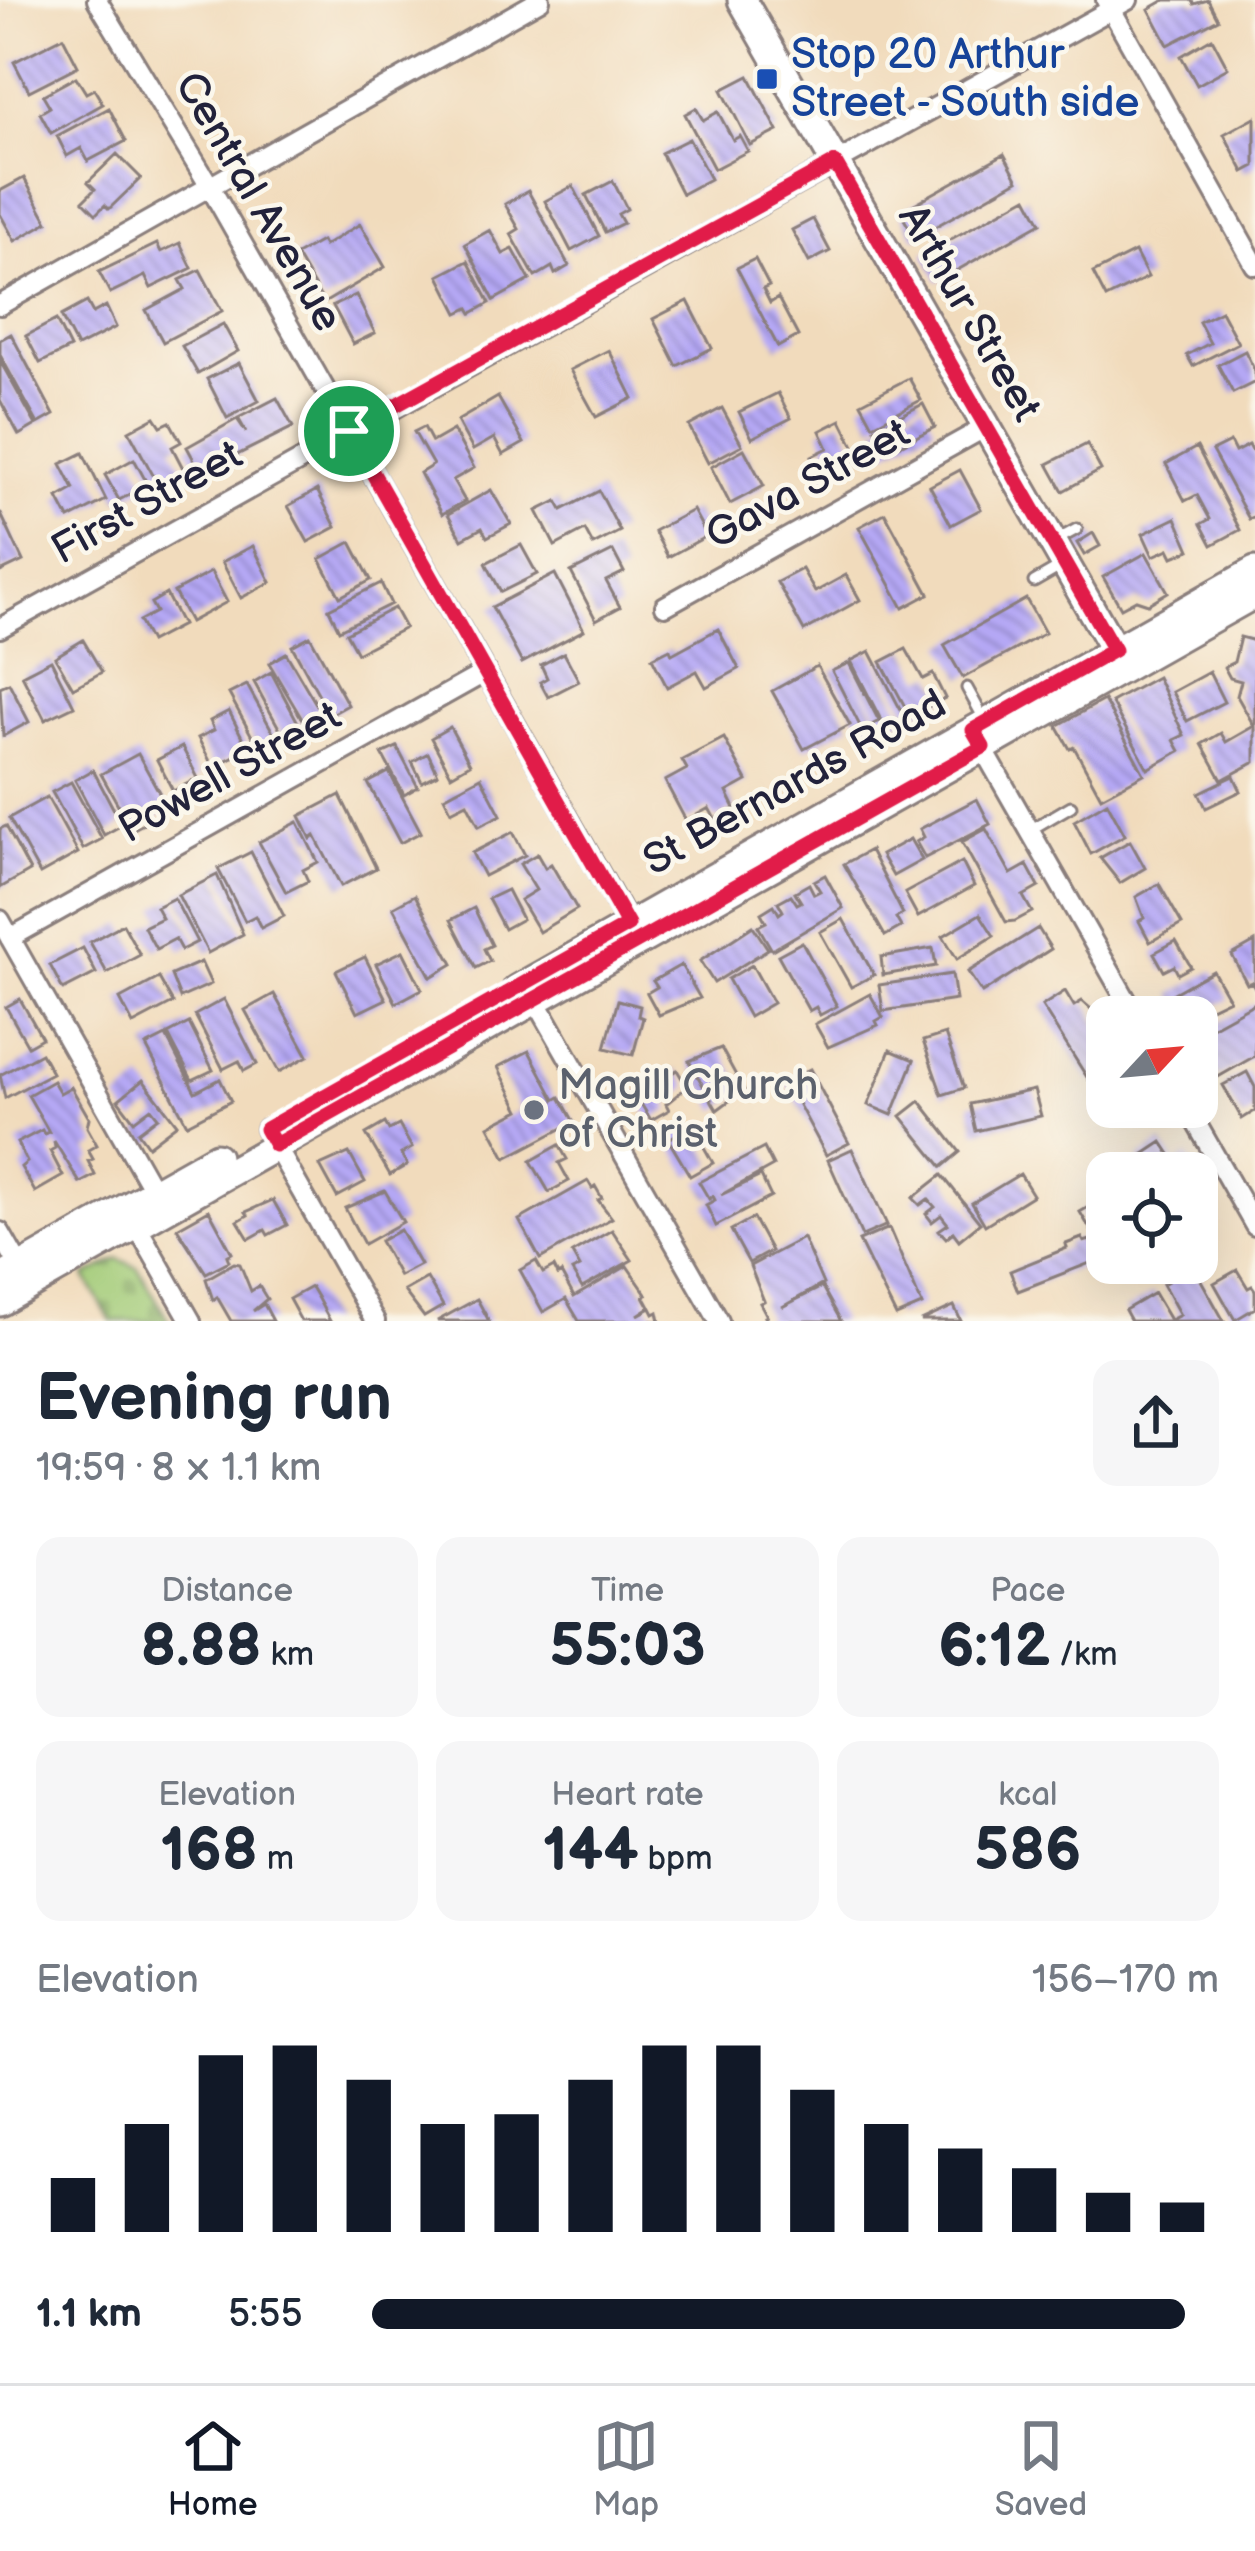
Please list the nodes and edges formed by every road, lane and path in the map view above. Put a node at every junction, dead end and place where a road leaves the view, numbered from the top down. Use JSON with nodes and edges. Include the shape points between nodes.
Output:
{"nodes":[{"id":1,"x":97,"y":0,"type":"edge"},
{"id":2,"x":540,"y":0,"type":"edge"},
{"id":3,"x":742,"y":0,"type":"edge"},
{"id":4,"x":1115,"y":3,"type":"edge"},
{"id":5,"x":835,"y":163,"type":"junction"},
{"id":6,"x":209,"y":185,"type":"junction"},
{"id":7,"x":1255,"y":265,"type":"edge"},
{"id":8,"x":0,"y":305,"type":"edge"},
{"id":9,"x":986,"y":427,"type":"junction"},
{"id":10,"x":349,"y":431,"type":"junction"},
{"id":11,"x":1065,"y":546,"type":"junction"},
{"id":12,"x":1255,"y":572,"type":"edge"},
{"id":13,"x":1034,"y":582,"type":"dead end"},
{"id":14,"x":1255,"y":594,"type":"edge"},
{"id":15,"x":665,"y":606,"type":"dead end"},
{"id":16,"x":0,"y":628,"type":"edge"},
{"id":17,"x":1119,"y":658,"type":"junction"},
{"id":18,"x":486,"y":672,"type":"junction"},
{"id":19,"x":967,"y":688,"type":"dead end"},
{"id":20,"x":981,"y":734,"type":"junction"},
{"id":21,"x":1071,"y":806,"type":"dead end"},
{"id":22,"x":1030,"y":830,"type":"junction"},
{"id":23,"x":5,"y":929,"type":"edge"},
{"id":24,"x":633,"y":933,"type":"junction"},
{"id":25,"x":531,"y":992,"type":"junction"},
{"id":26,"x":1124,"y":996,"type":"edge"},
{"id":27,"x":1199,"y":1128,"type":"edge"},
{"id":28,"x":271,"y":1137,"type":"junction"},
{"id":29,"x":159,"y":1200,"type":"junction"},
{"id":30,"x":132,"y":1218,"type":"junction"},
{"id":31,"x":1255,"y":1226,"type":"edge"},
{"id":32,"x":0,"y":1232,"type":"edge"},
{"id":33,"x":17,"y":1277,"type":"edge"},
{"id":34,"x":0,"y":1302,"type":"edge"},
{"id":35,"x":191,"y":1321,"type":"edge"},
{"id":36,"x":375,"y":1321,"type":"edge"},
{"id":37,"x":718,"y":1321,"type":"edge"}],
"edges":[{"from":1,"to":6,"type":"street","name":"Central Avenue"},
{"from":2,"to":6,"type":"street"},
{"from":3,"to":5,"type":"main road","name":"Arthur Street"},
{"from":4,"to":5,"type":"street","name":"First Street"},
{"from":4,"to":7,"type":"street"},
{"from":5,"to":9,"type":"main road","name":"Arthur Street"},
{"from":5,"to":10,"type":"street","name":"First Street"},
{"from":6,"to":8,"type":"street"},
{"from":6,"to":10,"type":"street","name":"Central Avenue"},
{"from":9,"to":11,"type":"main road","name":"Arthur Street"},
{"from":9,"to":15,"type":"street","name":"Gava Street"},
{"from":10,"to":16,"type":"street","name":"First Street"},
{"from":10,"to":18,"type":"street","name":"Central Avenue"},
{"from":11,"to":13,"type":"lane"},
{"from":11,"to":17,"type":"main road","name":"Arthur Street"},
{"from":12,"to":17,"type":"main road","name":"St Bernards Road"},
{"from":14,"to":17,"type":"main road","name":"St Bernards Road"},
{"from":17,"to":20,"type":"main road","name":"St Bernards Road"},
{"from":17,"to":20,"type":"main road","name":"St Bernards Road","via":[[1027,730]]},
{"from":18,"to":23,"type":"street","name":"Powell Street"},
{"from":18,"to":24,"type":"street","name":"Central Avenue"},
{"from":19,"to":20,"type":"lane"},
{"from":20,"to":22,"type":"street"},
{"from":20,"to":24,"type":"main road","name":"St Bernards Road"},
{"from":21,"to":22,"type":"lane"},
{"from":22,"to":26,"type":"street"},
{"from":23,"to":29,"type":"street"},
{"from":24,"to":25,"type":"main road","name":"St Bernards Road"},
{"from":25,"to":28,"type":"main road","name":"St Bernards Road"},
{"from":25,"to":37,"type":"street"},
{"from":27,"to":31,"type":"street"},
{"from":28,"to":29,"type":"main road","name":"St Bernards Road"},
{"from":28,"to":36,"type":"street"},
{"from":29,"to":30,"type":"main road","name":"St Bernards Road"},
{"from":30,"to":33,"type":"main road","name":"St Bernards Road"},
{"from":30,"to":35,"type":"street"},
{"from":32,"to":33,"type":"street"},
{"from":33,"to":34,"type":"main road","name":"St Bernards Road"}]}
